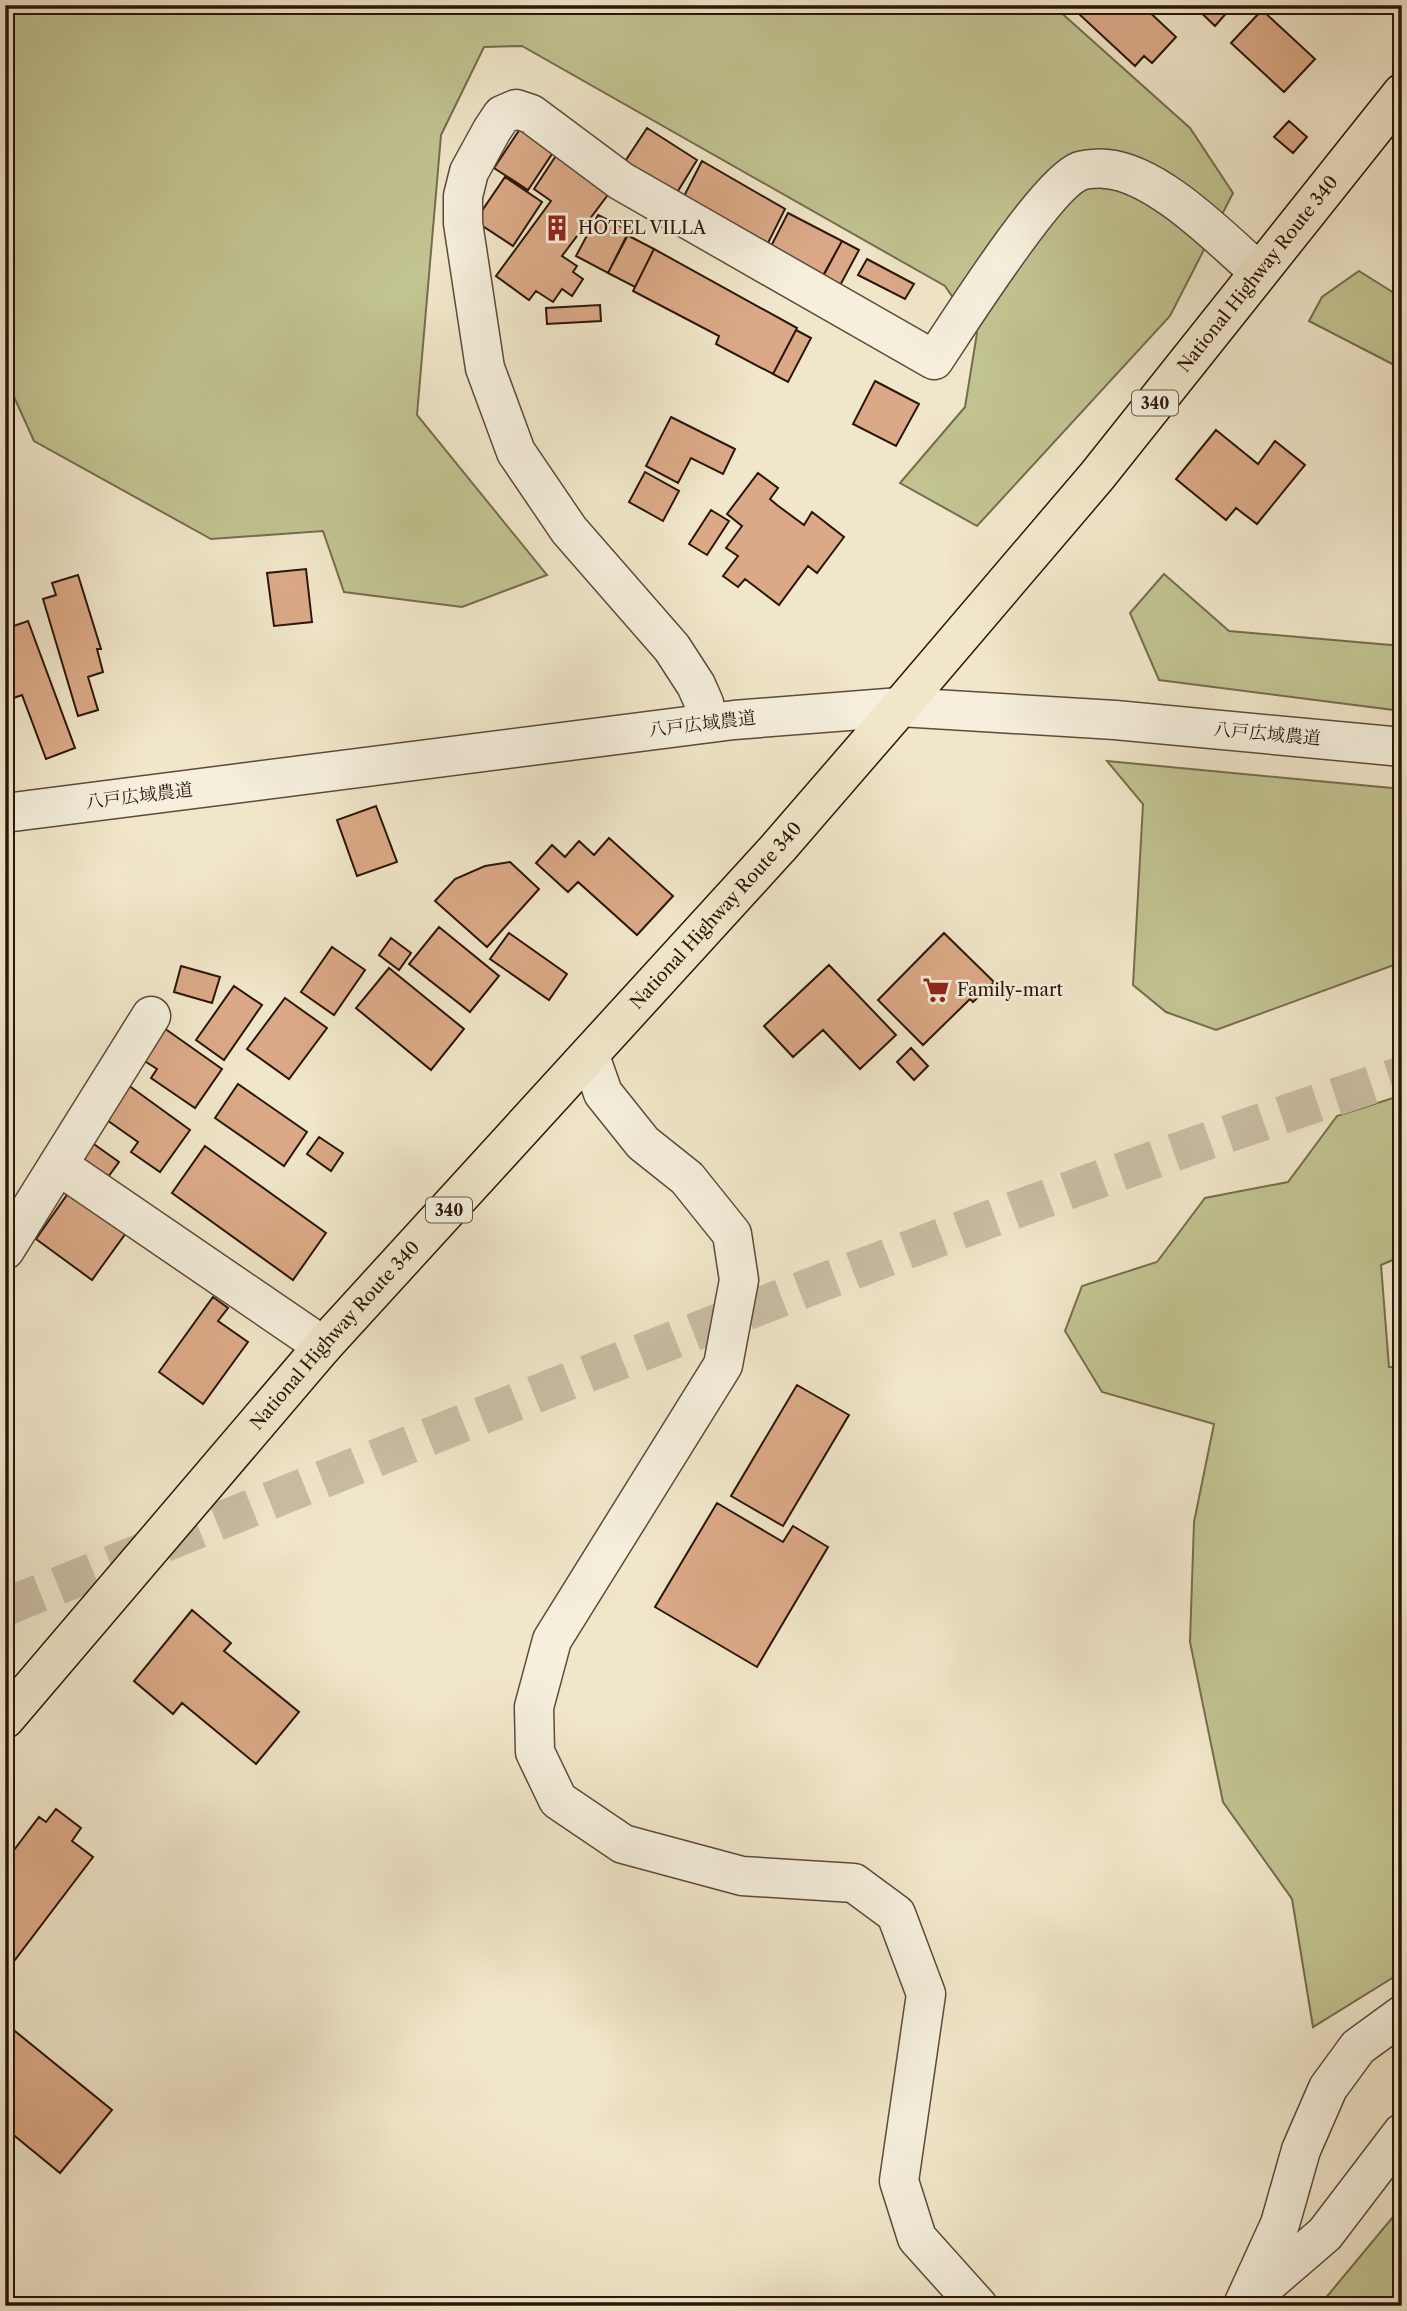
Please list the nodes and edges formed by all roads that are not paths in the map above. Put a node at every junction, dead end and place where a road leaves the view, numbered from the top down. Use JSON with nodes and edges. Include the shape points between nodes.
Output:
{"nodes":[{"id":1,"x":1402,"y":93,"type":"edge"},
{"id":2,"x":1259,"y":272,"type":"junction"},
{"id":3,"x":900,"y":707,"type":"junction"},
{"id":4,"x":708,"y":723,"type":"junction"},
{"id":5,"x":1402,"y":747,"type":"edge"},
{"id":6,"x":5,"y":813,"type":"edge"},
{"id":7,"x":152,"y":1016,"type":"dead end"},
{"id":8,"x":590,"y":1056,"type":"junction"},
{"id":9,"x":58,"y":1165,"type":"junction"},
{"id":10,"x":11,"y":1226,"type":"edge"},
{"id":11,"x":323,"y":1346,"type":"junction"},
{"id":12,"x":5,"y":1719,"type":"edge"},
{"id":13,"x":1402,"y":2015,"type":"edge"},
{"id":14,"x":1402,"y":2133,"type":"edge"},
{"id":15,"x":1239,"y":2305,"type":"edge"},
{"id":16,"x":978,"y":2306,"type":"edge"}],
"edges":[{"from":1,"to":2,"type":"highway","name":"National Highway Route 340","number":"340"},
{"from":2,"to":3,"type":"highway","name":"National Highway Route 340","number":"340","via":[[1097,476]]},
{"from":2,"to":4,"type":"street","via":[[1173,199],[1139,179],[1107,169],[1080,171],[1040,208],[934,360],[621,181],[531,114],[516,109],[502,115],[469,172],[463,196],[485,368],[516,452],[569,530],[672,648],[700,694]]},
{"from":3,"to":4,"type":"street","name":"八戸広域農道"},
{"from":3,"to":5,"type":"street","name":"八戸広域農道","via":[[1115,720]]},
{"from":3,"to":8,"type":"highway","name":"National Highway Route 340","number":"340"},
{"from":4,"to":6,"type":"street","name":"八戸広域農道"},
{"from":7,"to":9,"type":"street"},
{"from":8,"to":11,"type":"highway","name":"National Highway Route 340","number":"340"},
{"from":8,"to":16,"type":"street","via":[[603,1093],[643,1143],[687,1178],[732,1234],[739,1280],[723,1365],[552,1640],[534,1707],[535,1752],[558,1800],[623,1844],[742,1876],[854,1883],[896,1914],[926,1994],[898,2181],[917,2238]]},
{"from":9,"to":10,"type":"street"},
{"from":9,"to":11,"type":"street"},
{"from":11,"to":12,"type":"highway","name":"National Highway Route 340","number":"340"},
{"from":13,"to":15,"type":"street","via":[[1358,2047],[1328,2088],[1301,2150],[1280,2224]]},
{"from":14,"to":15,"type":"street","via":[[1325,2234]]}]}
